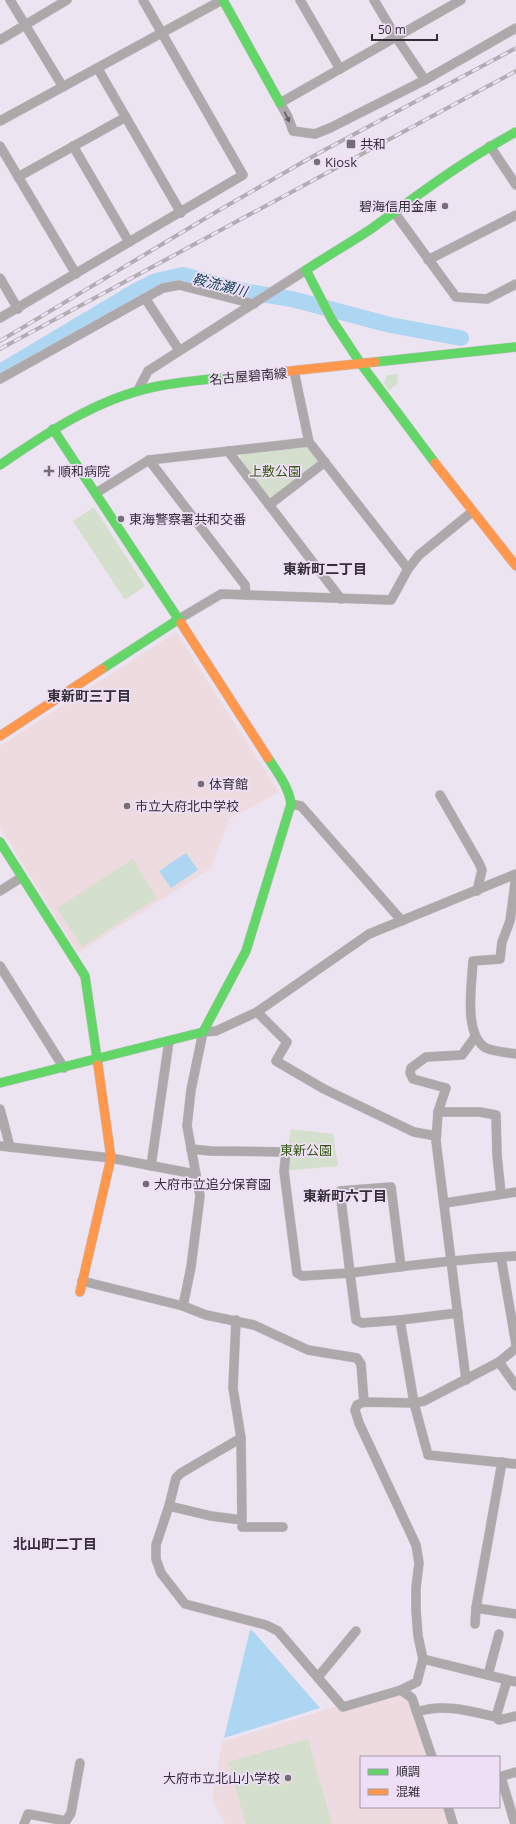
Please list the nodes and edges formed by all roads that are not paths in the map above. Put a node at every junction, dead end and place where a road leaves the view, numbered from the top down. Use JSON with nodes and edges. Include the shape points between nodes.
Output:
{"nodes":[{"id":1,"x":10,"y":0,"type":"edge"},
{"id":2,"x":67,"y":0,"type":"edge"},
{"id":3,"x":143,"y":0,"type":"edge"},
{"id":4,"x":222,"y":0,"type":"edge"},
{"id":5,"x":300,"y":0,"type":"edge"},
{"id":6,"x":374,"y":0,"type":"edge"},
{"id":7,"x":461,"y":0,"type":"edge"},
{"id":8,"x":448,"y":3,"type":"edge"},
{"id":9,"x":24,"y":25,"type":"junction"},
{"id":10,"x":516,"y":28,"type":"edge"},
{"id":11,"x":161,"y":32,"type":"junction"},
{"id":12,"x":396,"y":37,"type":"junction"},
{"id":13,"x":0,"y":40,"type":"edge"},
{"id":14,"x":98,"y":68,"type":"junction"},
{"id":15,"x":340,"y":69,"type":"junction"},
{"id":16,"x":425,"y":80,"type":"junction"},
{"id":17,"x":63,"y":87,"type":"junction"},
{"id":18,"x":280,"y":104,"type":"junction"},
{"id":19,"x":126,"y":117,"type":"junction"},
{"id":20,"x":0,"y":121,"type":"edge"},
{"id":21,"x":516,"y":132,"type":"edge"},
{"id":22,"x":0,"y":146,"type":"edge"},
{"id":23,"x":73,"y":146,"type":"junction"},
{"id":24,"x":490,"y":146,"type":"junction"},
{"id":25,"x":18,"y":177,"type":"junction"},
{"id":26,"x":516,"y":185,"type":"edge"},
{"id":27,"x":394,"y":212,"type":"junction"},
{"id":28,"x":181,"y":213,"type":"junction"},
{"id":29,"x":516,"y":215,"type":"edge"},
{"id":30,"x":129,"y":242,"type":"junction"},
{"id":31,"x":428,"y":260,"type":"junction"},
{"id":32,"x":306,"y":270,"type":"junction"},
{"id":33,"x":76,"y":274,"type":"junction"},
{"id":34,"x":0,"y":278,"type":"edge"},
{"id":35,"x":516,"y":284,"type":"edge"},
{"id":36,"x":145,"y":298,"type":"junction"},
{"id":37,"x":256,"y":303,"type":"junction"},
{"id":38,"x":18,"y":309,"type":"junction"},
{"id":39,"x":0,"y":318,"type":"edge"},
{"id":40,"x":516,"y":347,"type":"edge"},
{"id":41,"x":179,"y":350,"type":"junction"},
{"id":42,"x":361,"y":364,"type":"junction"},
{"id":43,"x":294,"y":371,"type":"junction"},
{"id":44,"x":0,"y":379,"type":"edge"},
{"id":45,"x":138,"y":390,"type":"junction"},
{"id":46,"x":53,"y":429,"type":"junction"},
{"id":47,"x":309,"y":442,"type":"junction"},
{"id":48,"x":228,"y":451,"type":"junction"},
{"id":49,"x":149,"y":460,"type":"junction"},
{"id":50,"x":325,"y":462,"type":"junction"},
{"id":51,"x":0,"y":465,"type":"edge"},
{"id":52,"x":96,"y":493,"type":"junction"},
{"id":53,"x":269,"y":505,"type":"junction"},
{"id":54,"x":472,"y":512,"type":"junction"},
{"id":55,"x":516,"y":566,"type":"edge"},
{"id":56,"x":408,"y":569,"type":"junction"},
{"id":57,"x":246,"y":595,"type":"junction"},
{"id":58,"x":342,"y":599,"type":"junction"},
{"id":59,"x":179,"y":620,"type":"junction"},
{"id":60,"x":0,"y":736,"type":"edge"},
{"id":61,"x":440,"y":795,"type":"dead end"},
{"id":62,"x":291,"y":804,"type":"junction"},
{"id":63,"x":0,"y":842,"type":"edge"},
{"id":64,"x":516,"y":875,"type":"edge"},
{"id":65,"x":22,"y":877,"type":"junction"},
{"id":66,"x":0,"y":891,"type":"edge"},
{"id":67,"x":477,"y":891,"type":"junction"},
{"id":68,"x":402,"y":921,"type":"junction"},
{"id":69,"x":513,"y":921,"type":"edge"},
{"id":70,"x":0,"y":966,"type":"edge"},
{"id":71,"x":257,"y":1012,"type":"junction"},
{"id":72,"x":203,"y":1032,"type":"junction"},
{"id":73,"x":475,"y":1037,"type":"junction"},
{"id":74,"x":169,"y":1041,"type":"junction"},
{"id":75,"x":516,"y":1054,"type":"edge"},
{"id":76,"x":96,"y":1059,"type":"junction"},
{"id":77,"x":64,"y":1068,"type":"junction"},
{"id":78,"x":0,"y":1083,"type":"edge"},
{"id":79,"x":0,"y":1109,"type":"edge"},
{"id":80,"x":438,"y":1112,"type":"junction"},
{"id":81,"x":436,"y":1136,"type":"junction"},
{"id":82,"x":0,"y":1146,"type":"edge"},
{"id":83,"x":10,"y":1147,"type":"junction"},
{"id":84,"x":191,"y":1149,"type":"junction"},
{"id":85,"x":111,"y":1158,"type":"junction"},
{"id":86,"x":151,"y":1166,"type":"junction"},
{"id":87,"x":195,"y":1174,"type":"junction"},
{"id":88,"x":516,"y":1192,"type":"edge"},
{"id":89,"x":501,"y":1194,"type":"junction"},
{"id":90,"x":445,"y":1203,"type":"junction"},
{"id":91,"x":516,"y":1256,"type":"edge"},
{"id":92,"x":501,"y":1257,"type":"junction"},
{"id":93,"x":452,"y":1260,"type":"junction"},
{"id":94,"x":401,"y":1267,"type":"junction"},
{"id":95,"x":350,"y":1273,"type":"junction"},
{"id":96,"x":82,"y":1281,"type":"junction"},
{"id":97,"x":80,"y":1292,"type":"dead end"},
{"id":98,"x":183,"y":1306,"type":"junction"},
{"id":99,"x":458,"y":1313,"type":"junction"},
{"id":100,"x":236,"y":1320,"type":"junction"},
{"id":101,"x":400,"y":1320,"type":"junction"},
{"id":102,"x":516,"y":1347,"type":"edge"},
{"id":103,"x":499,"y":1362,"type":"junction"},
{"id":104,"x":466,"y":1380,"type":"junction"},
{"id":105,"x":516,"y":1386,"type":"edge"},
{"id":106,"x":364,"y":1402,"type":"junction"},
{"id":107,"x":414,"y":1404,"type":"junction"},
{"id":108,"x":241,"y":1438,"type":"junction"},
{"id":109,"x":502,"y":1462,"type":"junction"},
{"id":110,"x":516,"y":1464,"type":"edge"},
{"id":111,"x":169,"y":1506,"type":"junction"},
{"id":112,"x":242,"y":1527,"type":"dead end"},
{"id":113,"x":283,"y":1527,"type":"dead end"},
{"id":114,"x":476,"y":1608,"type":"junction"},
{"id":115,"x":516,"y":1614,"type":"edge"},
{"id":116,"x":475,"y":1624,"type":"dead end"},
{"id":117,"x":356,"y":1631,"type":"dead end"},
{"id":118,"x":499,"y":1634,"type":"dead end"},
{"id":119,"x":423,"y":1659,"type":"junction"},
{"id":120,"x":488,"y":1675,"type":"junction"},
{"id":121,"x":318,"y":1677,"type":"junction"},
{"id":122,"x":512,"y":1681,"type":"edge"},
{"id":123,"x":401,"y":1690,"type":"junction"},
{"id":124,"x":417,"y":1712,"type":"junction"},
{"id":125,"x":516,"y":1716,"type":"edge"},
{"id":126,"x":496,"y":1717,"type":"junction"},
{"id":127,"x":432,"y":1756,"type":"edge"},
{"id":128,"x":80,"y":1763,"type":"dead end"},
{"id":129,"x":516,"y":1772,"type":"edge"},
{"id":130,"x":500,"y":1777,"type":"edge"},
{"id":131,"x":448,"y":1808,"type":"edge"},
{"id":132,"x":24,"y":1824,"type":"edge"},
{"id":133,"x":453,"y":1824,"type":"edge"},
{"id":134,"x":515,"y":1824,"type":"edge"}],
"edges":[{"from":1,"to":9,"type":"street"},
{"from":2,"to":9,"type":"street"},
{"from":3,"to":11,"type":"street"},
{"from":4,"to":11,"type":"street"},
{"from":4,"to":18,"type":"street"},
{"from":5,"to":15,"type":"street"},
{"from":6,"to":12,"type":"street"},
{"from":7,"to":8,"type":"street"},
{"from":8,"to":12,"type":"street"},
{"from":9,"to":13,"type":"street"},
{"from":9,"to":17,"type":"street"},
{"from":10,"to":16,"type":"street"},
{"from":11,"to":14,"type":"street"},
{"from":11,"to":28,"type":"street","via":[[243,175]]},
{"from":12,"to":15,"type":"street"},
{"from":12,"to":16,"type":"street"},
{"from":14,"to":17,"type":"street"},
{"from":14,"to":19,"type":"street"},
{"from":15,"to":18,"type":"street"},
{"from":18,"to":16,"type":"street","one_way":true,"via":[[293,131],[315,134]]},
{"from":17,"to":20,"type":"street"},
{"from":19,"to":23,"type":"street"},
{"from":19,"to":28,"type":"street"},
{"from":21,"to":24,"type":"street"},
{"from":22,"to":25,"type":"street"},
{"from":23,"to":25,"type":"street"},
{"from":23,"to":30,"type":"street"},
{"from":24,"to":26,"type":"street"},
{"from":24,"to":27,"type":"street"},
{"from":25,"to":33,"type":"street"},
{"from":27,"to":31,"type":"street"},
{"from":27,"to":32,"type":"street"},
{"from":28,"to":30,"type":"street"},
{"from":29,"to":31,"type":"street"},
{"from":30,"to":33,"type":"street"},
{"from":31,"to":35,"type":"street","via":[[456,297],[487,299]]},
{"from":32,"to":37,"type":"street"},
{"from":32,"to":42,"type":"street","via":[[332,320]]},
{"from":33,"to":38,"type":"street"},
{"from":34,"to":38,"type":"street"},
{"from":36,"to":37,"type":"street","via":[[163,288],[179,285]]},
{"from":36,"to":41,"type":"street"},
{"from":36,"to":44,"type":"street"},
{"from":37,"to":41,"type":"street"},
{"from":38,"to":39,"type":"street"},
{"from":40,"to":42,"type":"street","name":"名古屋碧南線"},
{"from":41,"to":45,"type":"street","via":[[148,370]]},
{"from":42,"to":43,"type":"street","name":"名古屋碧南線"},
{"from":42,"to":54,"type":"street"},
{"from":43,"to":45,"type":"street","name":"名古屋碧南線","via":[[181,382]]},
{"from":43,"to":47,"type":"street"},
{"from":45,"to":46,"type":"street","name":"名古屋碧南線","via":[[96,405]]},
{"from":46,"to":51,"type":"street","name":"名古屋碧南線"},
{"from":46,"to":52,"type":"street"},
{"from":47,"to":48,"type":"street"},
{"from":47,"to":50,"type":"street"},
{"from":48,"to":49,"type":"street"},
{"from":48,"to":53,"type":"street"},
{"from":49,"to":52,"type":"street"},
{"from":49,"to":57,"type":"street","via":[[245,585]]},
{"from":50,"to":53,"type":"street"},
{"from":50,"to":56,"type":"street"},
{"from":52,"to":59,"type":"street"},
{"from":53,"to":58,"type":"street"},
{"from":54,"to":55,"type":"street"},
{"from":54,"to":56,"type":"street","via":[[418,555]]},
{"from":56,"to":58,"type":"street","via":[[390,600]]},
{"from":57,"to":58,"type":"street"},
{"from":57,"to":59,"type":"street","via":[[221,594]]},
{"from":59,"to":60,"type":"street"},
{"from":59,"to":62,"type":"street","via":[[286,787]]},
{"from":61,"to":67,"type":"street","via":[[482,870]]},
{"from":62,"to":68,"type":"street","via":[[301,806]]},
{"from":62,"to":72,"type":"street","via":[[246,951]]},
{"from":63,"to":65,"type":"street"},
{"from":64,"to":67,"type":"street"},
{"from":64,"to":69,"type":"street"},
{"from":65,"to":66,"type":"street"},
{"from":65,"to":76,"type":"street","via":[[85,976]]},
{"from":67,"to":68,"type":"street"},
{"from":68,"to":71,"type":"street","via":[[369,934]]},
{"from":69,"to":73,"type":"street","via":[[502,942],[500,959],[472,961],[470,1017]]},
{"from":70,"to":77,"type":"street"},
{"from":71,"to":72,"type":"street","via":[[216,1031]]},
{"from":71,"to":81,"type":"street","via":[[287,1042],[276,1061],[324,1089],[414,1132]]},
{"from":72,"to":74,"type":"street"},
{"from":72,"to":84,"type":"street","via":[[191,1090],[187,1126]]},
{"from":73,"to":75,"type":"street","via":[[486,1048]]},
{"from":73,"to":80,"type":"street","via":[[462,1055],[426,1057],[411,1068],[413,1079],[446,1088]]},
{"from":74,"to":76,"type":"street"},
{"from":74,"to":86,"type":"street"},
{"from":76,"to":77,"type":"street"},
{"from":76,"to":85,"type":"street"},
{"from":77,"to":78,"type":"street"},
{"from":79,"to":83,"type":"street"},
{"from":80,"to":81,"type":"street"},
{"from":80,"to":89,"type":"street","via":[[480,1112],[496,1115]]},
{"from":81,"to":90,"type":"street"},
{"from":82,"to":83,"type":"street"},
{"from":83,"to":85,"type":"street"},
{"from":84,"to":87,"type":"street"},
{"from":84,"to":95,"type":"street","via":[[211,1152],[286,1152],[284,1171],[297,1273],[302,1276]]},
{"from":85,"to":86,"type":"street"},
{"from":85,"to":96,"type":"street"},
{"from":86,"to":87,"type":"street"},
{"from":87,"to":98,"type":"street","via":[[200,1196],[192,1267]]},
{"from":88,"to":89,"type":"street"},
{"from":89,"to":90,"type":"street"},
{"from":90,"to":93,"type":"street"},
{"from":91,"to":92,"type":"street"},
{"from":92,"to":93,"type":"street"},
{"from":92,"to":102,"type":"street"},
{"from":93,"to":94,"type":"street"},
{"from":93,"to":99,"type":"street"},
{"from":94,"to":95,"type":"street"},
{"from":94,"to":95,"type":"street","via":[[391,1186],[340,1191]]},
{"from":95,"to":101,"type":"street","via":[[356,1320],[362,1323]]},
{"from":96,"to":97,"type":"street"},
{"from":96,"to":98,"type":"street"},
{"from":98,"to":100,"type":"street","via":[[206,1315]]},
{"from":99,"to":101,"type":"street"},
{"from":99,"to":104,"type":"street"},
{"from":100,"to":106,"type":"street","via":[[254,1325],[300,1348],[357,1358],[362,1364]]},
{"from":100,"to":108,"type":"street","via":[[232,1388]]},
{"from":101,"to":107,"type":"street"},
{"from":102,"to":103,"type":"street"},
{"from":103,"to":104,"type":"street"},
{"from":103,"to":105,"type":"street"},
{"from":104,"to":107,"type":"street"},
{"from":106,"to":107,"type":"street"},
{"from":106,"to":119,"type":"street","via":[[357,1405],[355,1410],[358,1423],[416,1545],[419,1563],[416,1610]]},
{"from":107,"to":109,"type":"street","via":[[428,1455]]},
{"from":108,"to":111,"type":"street","via":[[181,1473],[176,1478]]},
{"from":108,"to":111,"type":"street","via":[[242,1520]]},
{"from":109,"to":110,"type":"street"},
{"from":109,"to":114,"type":"street"},
{"from":111,"to":121,"type":"street","via":[[156,1545],[156,1559],[161,1573],[184,1604],[266,1625],[278,1631]]},
{"from":112,"to":113,"type":"street"},
{"from":114,"to":115,"type":"street"},
{"from":114,"to":116,"type":"street"},
{"from":117,"to":121,"type":"street"},
{"from":118,"to":120,"type":"street"},
{"from":119,"to":120,"type":"street"},
{"from":119,"to":123,"type":"street","via":[[417,1682]]},
{"from":120,"to":122,"type":"street"},
{"from":121,"to":123,"type":"street","via":[[343,1707]]},
{"from":122,"to":126,"type":"street"},
{"from":123,"to":124,"type":"street","via":[[412,1698]]},
{"from":124,"to":126,"type":"street","via":[[451,1708]]},
{"from":124,"to":127,"type":"street"},
{"from":125,"to":126,"type":"street","via":[[499,1720]]},
{"from":128,"to":132,"type":"street","via":[[71,1813],[66,1821],[28,1814]]},
{"from":129,"to":130,"type":"street"},
{"from":130,"to":134,"type":"street"},
{"from":131,"to":133,"type":"street"}]}
